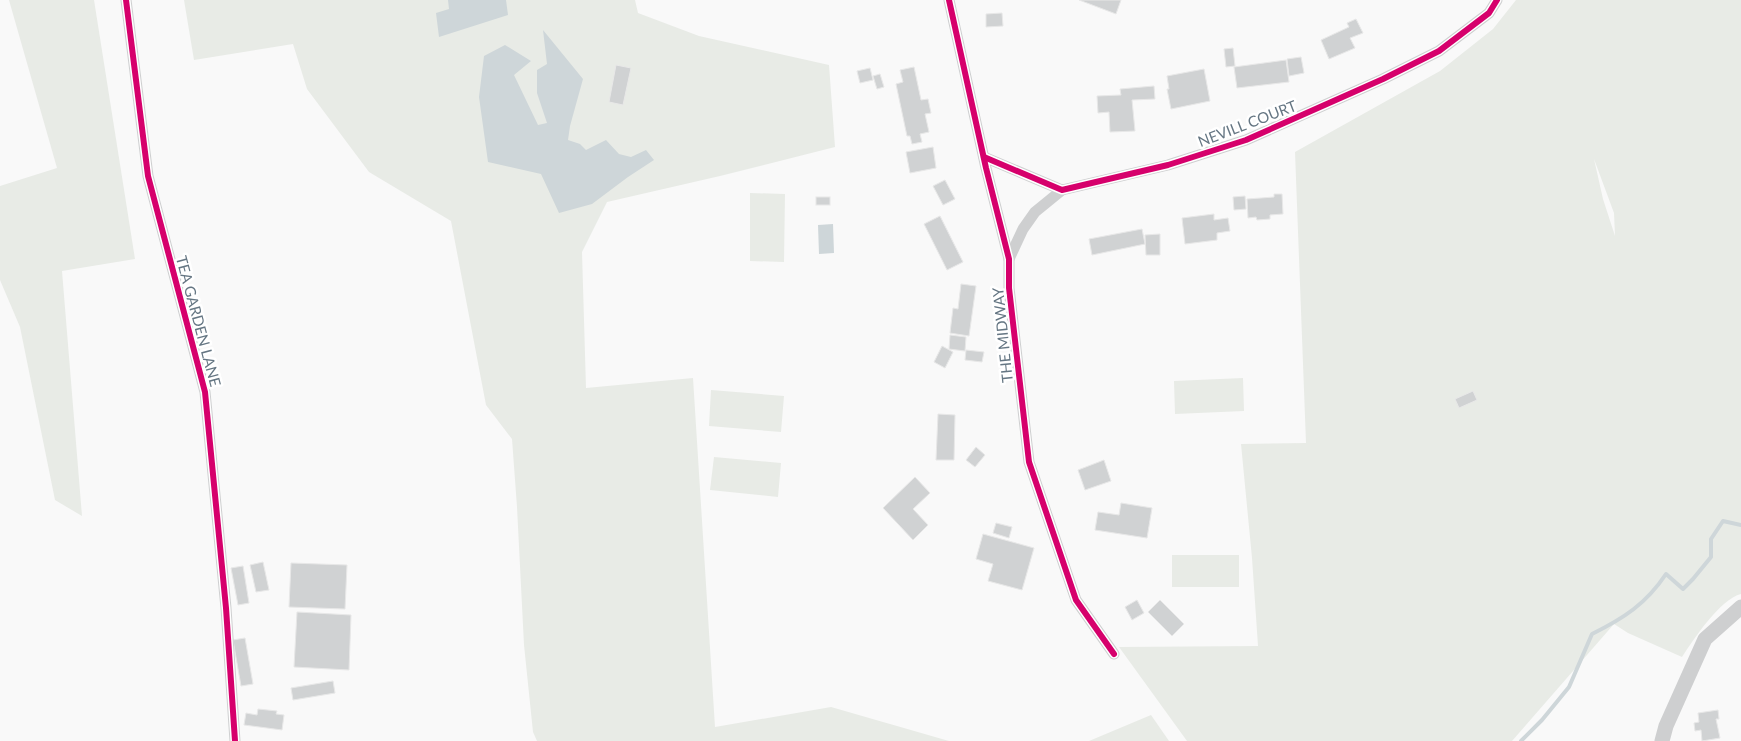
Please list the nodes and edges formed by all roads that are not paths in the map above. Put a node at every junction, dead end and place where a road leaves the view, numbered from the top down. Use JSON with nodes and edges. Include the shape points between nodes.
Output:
{"nodes":[{"id":1,"x":126,"y":0,"type":"edge"},
{"id":2,"x":949,"y":0,"type":"edge"},
{"id":3,"x":1497,"y":0,"type":"edge"},
{"id":4,"x":984,"y":157,"type":"junction"},
{"id":5,"x":1062,"y":190,"type":"junction"},
{"id":6,"x":1009,"y":259,"type":"junction"},
{"id":7,"x":1741,"y":607,"type":"edge"},
{"id":8,"x":1114,"y":654,"type":"dead end"},
{"id":9,"x":235,"y":741,"type":"edge"},
{"id":10,"x":1662,"y":741,"type":"edge"}],
"edges":[{"from":1,"to":9,"type":"street","name":"TEA GARDEN LANE","via":[[148,176],[205,392]]},
{"from":2,"to":4,"type":"street","name":"THE MIDWAY"},
{"from":3,"to":5,"type":"street","name":"NEVILL COURT","via":[[1489,13],[1439,51],[1383,80],[1246,140],[1168,165]]},
{"from":4,"to":5,"type":"street"},
{"from":4,"to":6,"type":"street","name":"THE MIDWAY"},
{"from":5,"to":6,"type":"street","via":[[1035,212]]},
{"from":6,"to":8,"type":"street","name":"THE MIDWAY","via":[[1009,288],[1029,462],[1076,600]]},
{"from":7,"to":10,"type":"street","via":[[1705,639]]}]}
